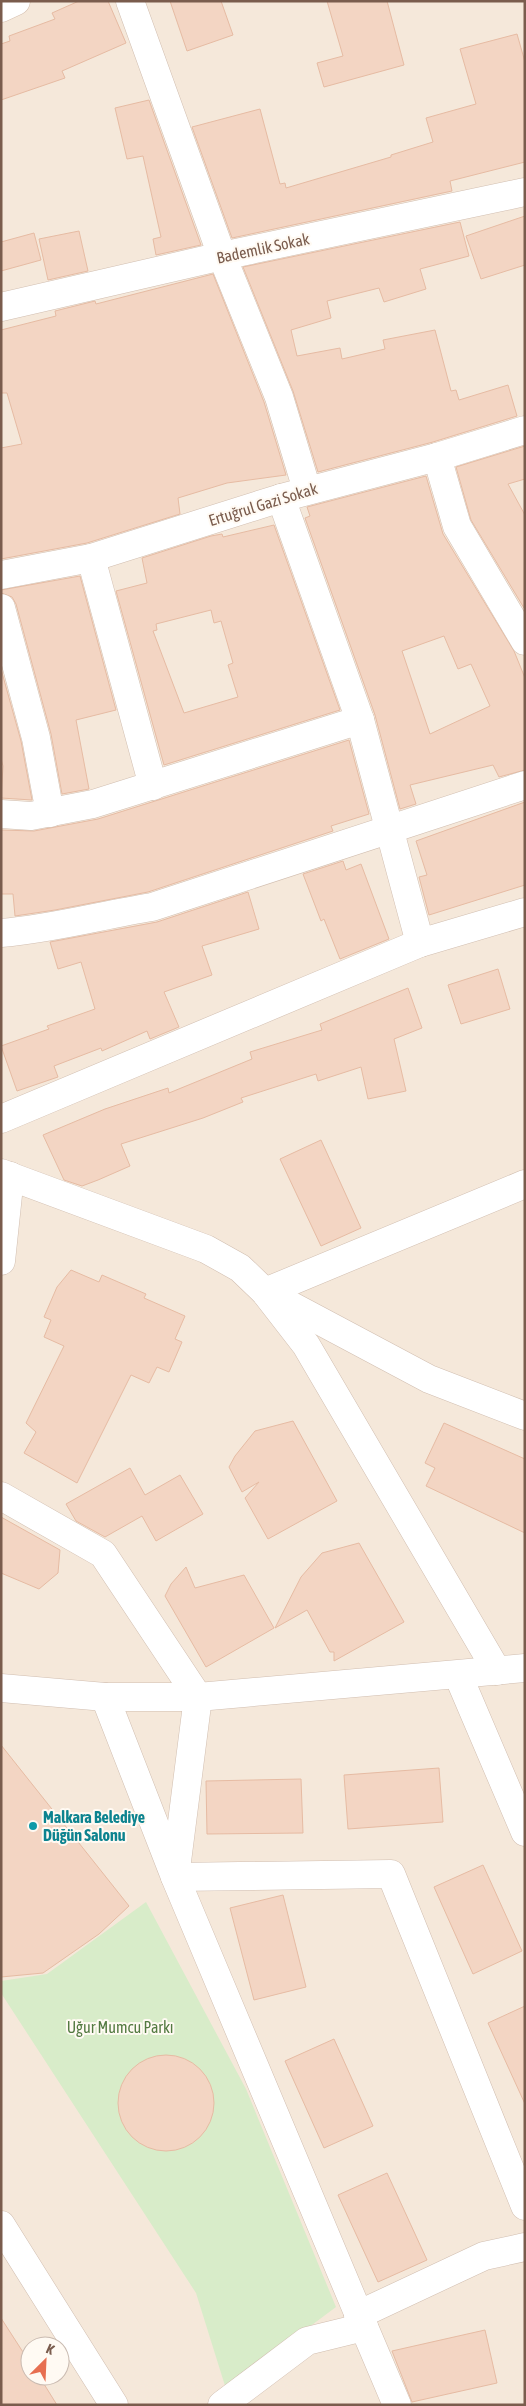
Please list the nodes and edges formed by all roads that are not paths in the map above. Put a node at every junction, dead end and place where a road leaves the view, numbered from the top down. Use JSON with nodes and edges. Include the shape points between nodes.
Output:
{"nodes":[{"id":1,"x":16,"y":1,"type":"edge"},
{"id":2,"x":130,"y":1,"type":"edge"},
{"id":3,"x":1,"y":8,"type":"edge"},
{"id":4,"x":525,"y":192,"type":"edge"},
{"id":5,"x":222,"y":256,"type":"junction"},
{"id":6,"x":1,"y":307,"type":"edge"},
{"id":7,"x":525,"y":430,"type":"edge"},
{"id":8,"x":437,"y":456,"type":"junction"},
{"id":9,"x":294,"y":494,"type":"junction"},
{"id":10,"x":90,"y":558,"type":"junction"},
{"id":11,"x":1,"y":575,"type":"edge"},
{"id":12,"x":1,"y":608,"type":"edge"},
{"id":13,"x":525,"y":641,"type":"edge"},
{"id":14,"x":360,"y":720,"type":"junction"},
{"id":15,"x":525,"y":785,"type":"edge"},
{"id":16,"x":153,"y":786,"type":"junction"},
{"id":17,"x":1,"y":814,"type":"edge"},
{"id":18,"x":50,"y":814,"type":"junction"},
{"id":19,"x":388,"y":828,"type":"junction"},
{"id":20,"x":525,"y":912,"type":"edge"},
{"id":21,"x":1,"y":933,"type":"edge"},
{"id":22,"x":420,"y":943,"type":"junction"},
{"id":23,"x":1,"y":1119,"type":"edge"},
{"id":24,"x":6,"y":1175,"type":"edge"},
{"id":25,"x":525,"y":1184,"type":"edge"},
{"id":26,"x":1,"y":1261,"type":"edge"},
{"id":27,"x":265,"y":1292,"type":"junction"},
{"id":28,"x":525,"y":1416,"type":"edge"},
{"id":29,"x":1,"y":1496,"type":"edge"},
{"id":30,"x":525,"y":1668,"type":"edge"},
{"id":31,"x":497,"y":1671,"type":"junction"},
{"id":32,"x":458,"y":1675,"type":"junction"},
{"id":33,"x":1,"y":1688,"type":"edge"},
{"id":34,"x":198,"y":1697,"type":"junction"},
{"id":35,"x":105,"y":1698,"type":"junction"},
{"id":36,"x":525,"y":1832,"type":"edge"},
{"id":37,"x":175,"y":1877,"type":"junction"},
{"id":38,"x":525,"y":2206,"type":"edge"},
{"id":39,"x":1,"y":2225,"type":"edge"},
{"id":40,"x":525,"y":2247,"type":"edge"},
{"id":41,"x":361,"y":2321,"type":"junction"},
{"id":42,"x":114,"y":2405,"type":"edge"},
{"id":43,"x":222,"y":2405,"type":"edge"},
{"id":44,"x":397,"y":2405,"type":"edge"}],
"edges":[{"from":1,"to":3,"type":"street"},
{"from":2,"to":5,"type":"street"},
{"from":4,"to":5,"type":"street","name":"Bademlik Sokak"},
{"from":5,"to":6,"type":"street","name":"Bademlik Sokak"},
{"from":5,"to":9,"type":"street","via":[[280,397]]},
{"from":7,"to":8,"type":"street","name":"Ertuğrul Gazi Sokak"},
{"from":8,"to":9,"type":"street","name":"Ertuğrul Gazi Sokak"},
{"from":8,"to":13,"type":"street","via":[[458,526]]},
{"from":9,"to":10,"type":"street","name":"Ertuğrul Gazi Sokak"},
{"from":9,"to":14,"type":"street"},
{"from":10,"to":11,"type":"street","name":"Ertuğrul Gazi Sokak"},
{"from":10,"to":16,"type":"street"},
{"from":12,"to":18,"type":"street","via":[[36,738]]},
{"from":14,"to":16,"type":"street"},
{"from":14,"to":19,"type":"street"},
{"from":15,"to":19,"type":"street"},
{"from":16,"to":18,"type":"street"},
{"from":17,"to":18,"type":"street"},
{"from":19,"to":21,"type":"street","via":[[152,907],[35,930]]},
{"from":19,"to":22,"type":"street"},
{"from":20,"to":22,"type":"street"},
{"from":22,"to":23,"type":"street"},
{"from":24,"to":26,"type":"street"},
{"from":24,"to":27,"type":"street","via":[[206,1250],[240,1268]]},
{"from":25,"to":27,"type":"street"},
{"from":27,"to":28,"type":"street","via":[[429,1379]]},
{"from":27,"to":31,"type":"street","via":[[306,1345]]},
{"from":29,"to":34,"type":"street","via":[[103,1554]]},
{"from":30,"to":31,"type":"street"},
{"from":31,"to":32,"type":"street"},
{"from":32,"to":34,"type":"street"},
{"from":32,"to":36,"type":"street"},
{"from":33,"to":35,"type":"street"},
{"from":34,"to":35,"type":"street"},
{"from":34,"to":37,"type":"street"},
{"from":35,"to":37,"type":"street"},
{"from":37,"to":38,"type":"street","via":[[391,1874]]},
{"from":37,"to":41,"type":"street"},
{"from":39,"to":42,"type":"street"},
{"from":40,"to":41,"type":"street","via":[[484,2256]]},
{"from":41,"to":43,"type":"street","via":[[308,2341]]},
{"from":41,"to":44,"type":"street"}]}
